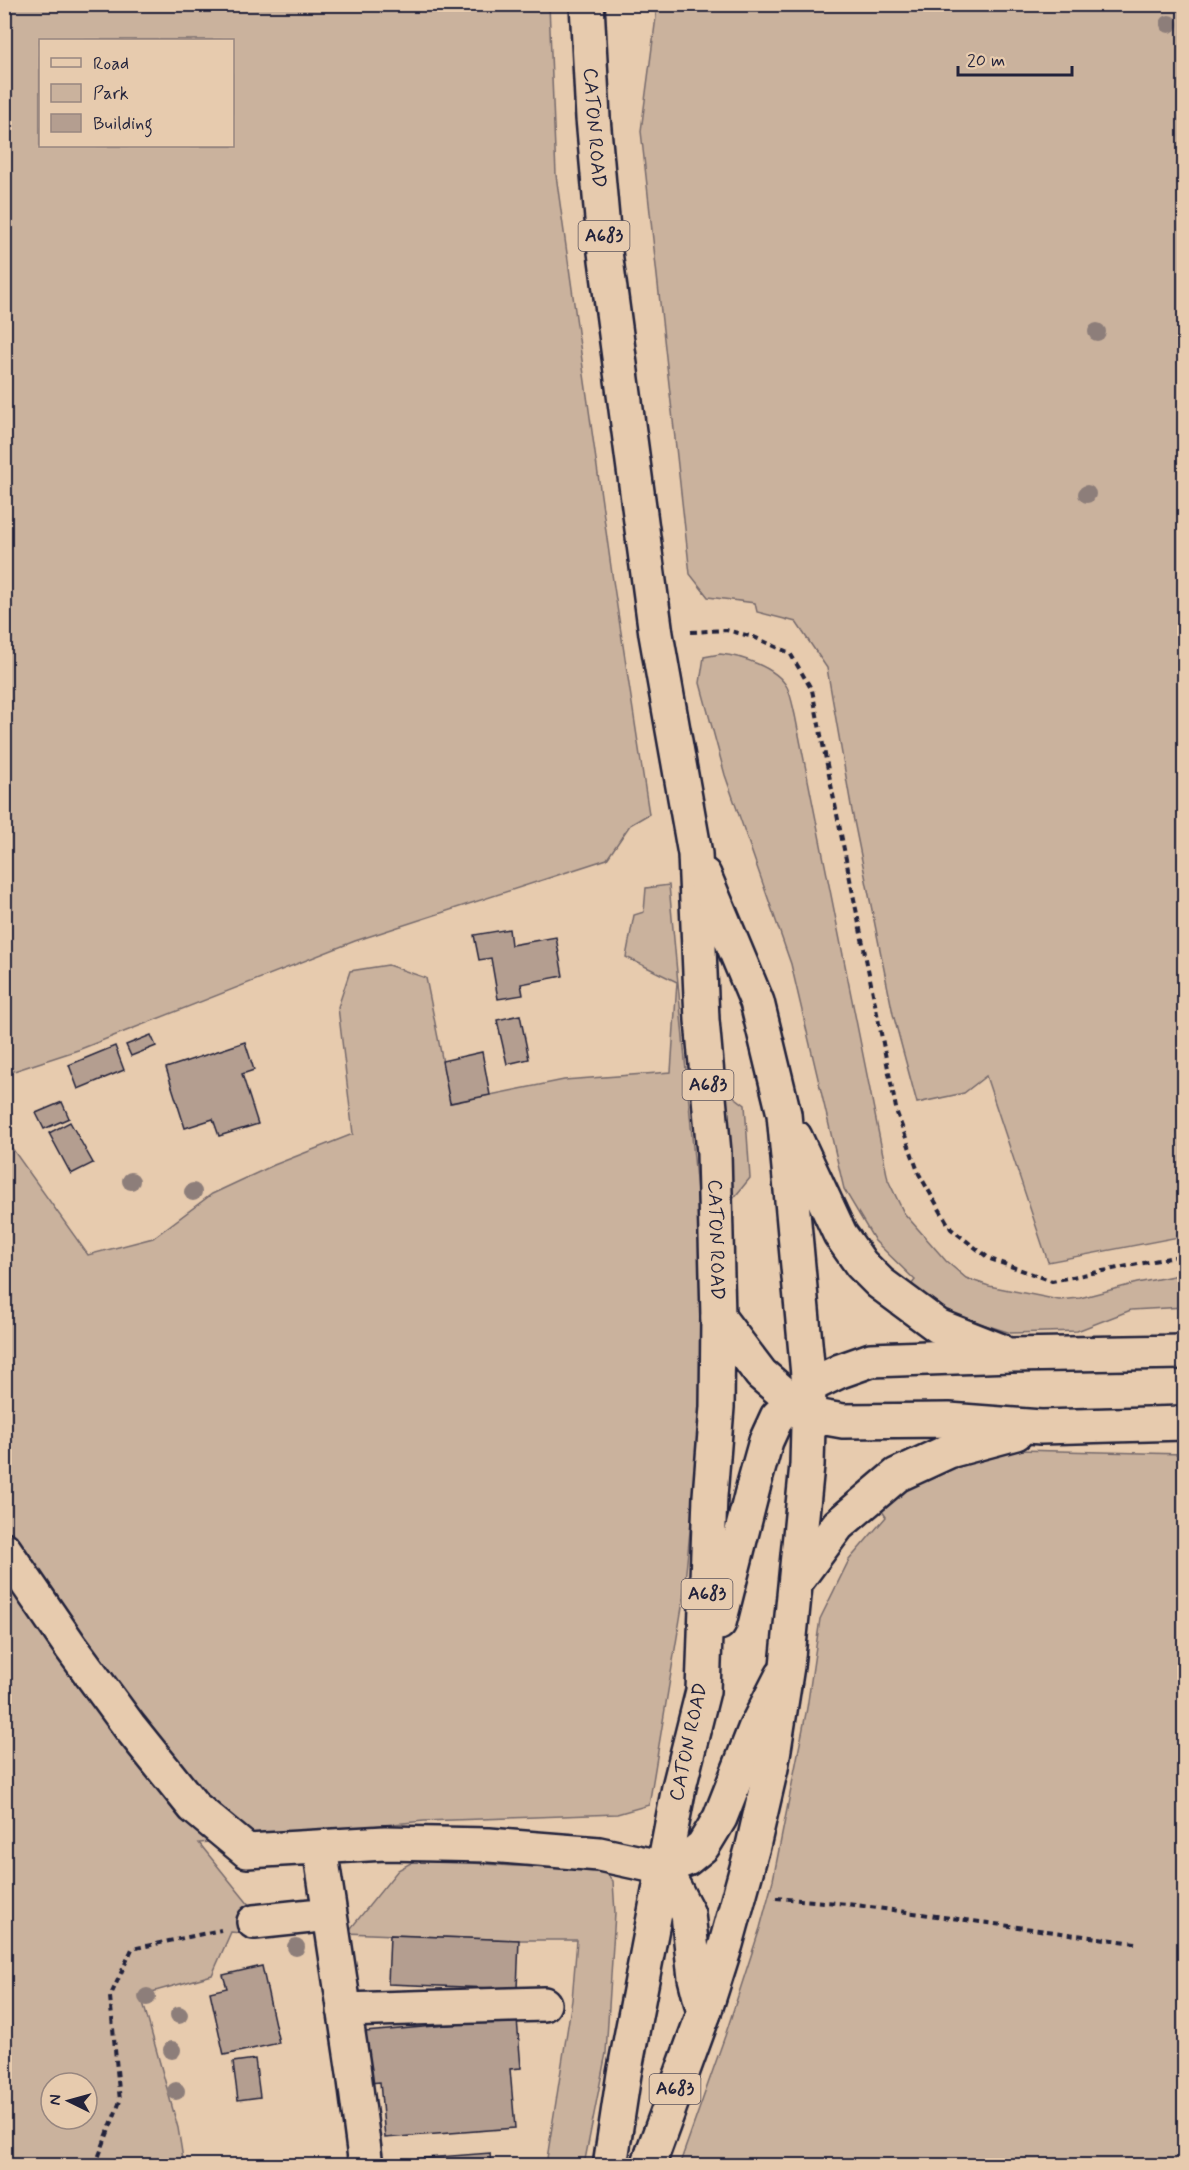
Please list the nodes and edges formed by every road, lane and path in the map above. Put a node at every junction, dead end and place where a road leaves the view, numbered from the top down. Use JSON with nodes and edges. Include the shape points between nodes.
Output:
{"nodes":[{"id":1,"x":587,"y":4,"type":"edge"},
{"id":2,"x":656,"y":634,"type":"junction"},
{"id":3,"x":695,"y":854,"type":"junction"},
{"id":4,"x":784,"y":1114,"type":"junction"},
{"id":5,"x":1185,"y":1255,"type":"edge"},
{"id":6,"x":718,"y":1317,"type":"junction"},
{"id":7,"x":1185,"y":1352,"type":"edge"},
{"id":8,"x":1011,"y":1354,"type":"junction"},
{"id":9,"x":803,"y":1401,"type":"junction"},
{"id":10,"x":1185,"y":1423,"type":"edge"},
{"id":11,"x":1041,"y":1427,"type":"junction"},
{"id":12,"x":4,"y":1550,"type":"edge"},
{"id":13,"x":798,"y":1579,"type":"junction"},
{"id":14,"x":787,"y":1666,"type":"junction"},
{"id":15,"x":703,"y":1690,"type":"junction"},
{"id":16,"x":320,"y":1848,"type":"junction"},
{"id":17,"x":664,"y":1868,"type":"junction"},
{"id":18,"x":740,"y":1892,"type":"junction"},
{"id":19,"x":330,"y":1914,"type":"junction"},
{"id":20,"x":254,"y":1922,"type":"joint"},
{"id":21,"x":1135,"y":1943,"type":"dead end"},
{"id":22,"x":544,"y":2004,"type":"dead end"},
{"id":23,"x":345,"y":2010,"type":"junction"},
{"id":24,"x":704,"y":2013,"type":"junction"},
{"id":25,"x":365,"y":2158,"type":"dead end"},
{"id":26,"x":95,"y":2166,"type":"edge"},
{"id":27,"x":610,"y":2166,"type":"edge"},
{"id":28,"x":648,"y":2166,"type":"edge"}],
"edges":[{"from":1,"to":2,"type":"main road","name":"CATON ROAD","number":"A683","via":[[605,252]]},
{"from":2,"to":3,"type":"main road","number":"A683"},
{"from":2,"to":5,"type":"path","via":[[726,630],[754,637],[790,653],[812,690],[897,1113],[919,1174],[951,1228],[990,1260],[1052,1281]]},
{"from":3,"to":4,"type":"main road","number":"A683","via":[[757,1002]]},
{"from":3,"to":6,"type":"main road","name":"CATON ROAD","number":"A683","via":[[702,1020],[714,1153]]},
{"from":4,"to":8,"type":"main road","via":[[840,1234],[861,1264],[880,1284],[938,1326]]},
{"from":4,"to":9,"type":"main road","number":"A683"},
{"from":6,"to":9,"type":"main road","via":[[761,1374]]},
{"from":6,"to":15,"type":"main road","name":"CATON ROAD","number":"A683"},
{"from":7,"to":8,"type":"main road"},
{"from":8,"to":9,"type":"main road","via":[[871,1360],[840,1371]]},
{"from":9,"to":11,"type":"main road","via":[[843,1421],[949,1420]]},
{"from":9,"to":13,"type":"main road","number":"A683","via":[[807,1465]]},
{"from":9,"to":15,"type":"main road","via":[[777,1417],[766,1441]]},
{"from":10,"to":11,"type":"main road"},
{"from":11,"to":13,"type":"main road","via":[[949,1451],[897,1475],[838,1525]]},
{"from":12,"to":16,"type":"main road","via":[[129,1726],[194,1807],[247,1851]]},
{"from":13,"to":14,"type":"main road","number":"A683"},
{"from":14,"to":17,"type":"main road","via":[[755,1729],[720,1818],[703,1846],[687,1859]]},
{"from":14,"to":18,"type":"main road","number":"A683","via":[[771,1768]]},
{"from":15,"to":17,"type":"main road","name":"CATON ROAD","number":"A683"},
{"from":16,"to":17,"type":"main road","via":[[385,1843],[489,1845],[599,1854]]},
{"from":16,"to":19,"type":"main road"},
{"from":17,"to":24,"type":"main road","via":[[688,1914],[695,1978]]},
{"from":17,"to":27,"type":"main road","name":"CATON ROAD","number":"A683"},
{"from":18,"to":21,"type":"path"},
{"from":18,"to":24,"type":"main road","number":"A683"},
{"from":19,"to":20,"type":"main road"},
{"from":19,"to":23,"type":"main road"},
{"from":20,"to":26,"type":"path","via":[[132,1949],[110,1997],[120,2101]]},
{"from":22,"to":23,"type":"main road"},
{"from":23,"to":25,"type":"main road"},
{"from":24,"to":28,"type":"main road","number":"A683"}]}
